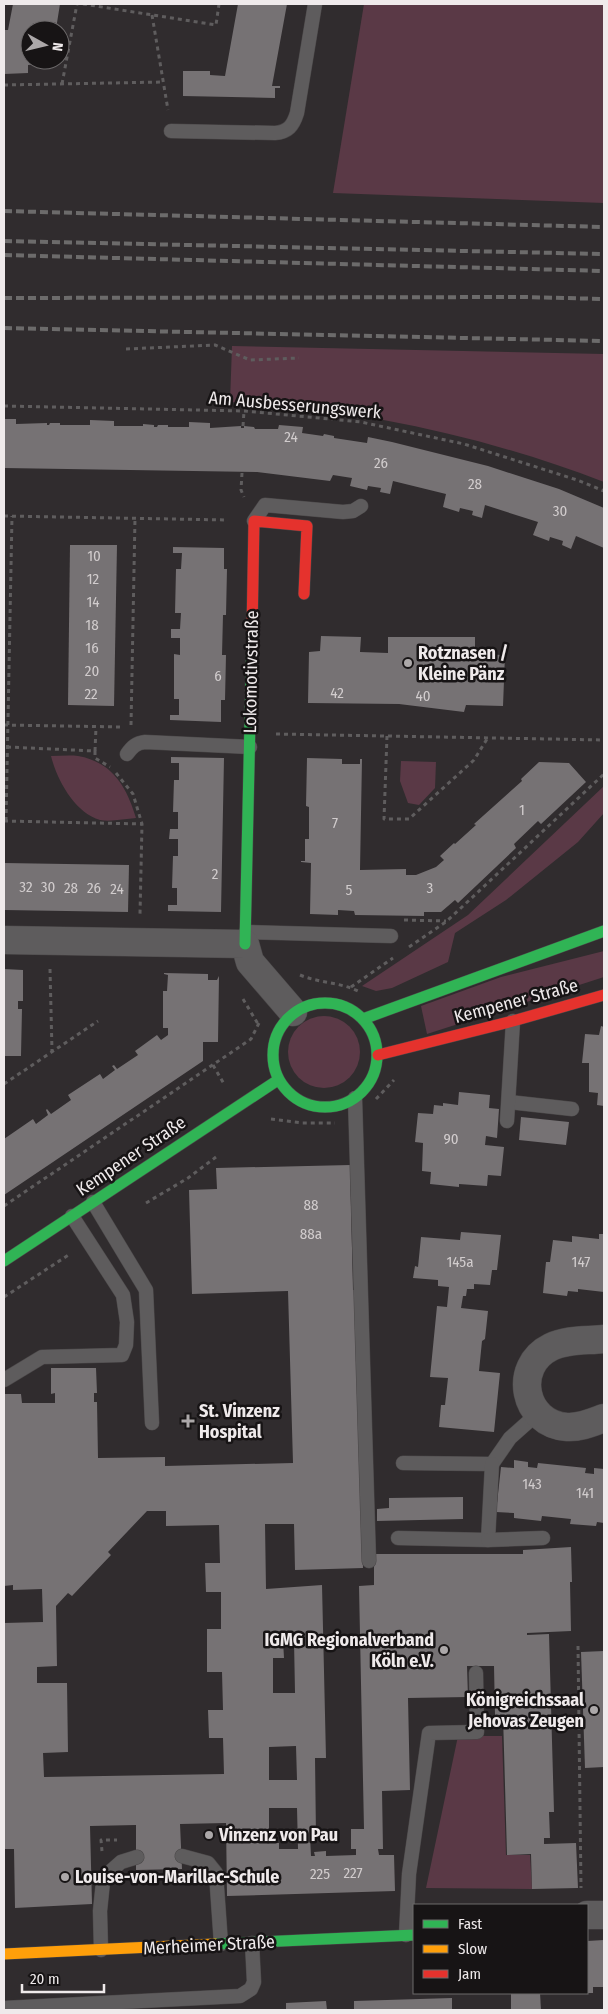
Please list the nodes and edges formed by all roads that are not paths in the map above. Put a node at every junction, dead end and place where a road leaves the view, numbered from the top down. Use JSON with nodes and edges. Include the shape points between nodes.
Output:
{"nodes":[{"id":1,"x":315,"y":4,"type":"edge"},
{"id":2,"x":171,"y":131,"type":"dead end"},
{"id":3,"x":361,"y":506,"type":"dead end"},
{"id":4,"x":254,"y":521,"type":"junction"},
{"id":5,"x":304,"y":594,"type":"dead end"},
{"id":6,"x":250,"y":740,"type":"junction"},
{"id":7,"x":127,"y":754,"type":"dead end"},
{"id":8,"x":604,"y":931,"type":"edge"},
{"id":9,"x":391,"y":936,"type":"dead end"},
{"id":10,"x":246,"y":938,"type":"junction"},
{"id":11,"x":4,"y":940,"type":"edge"},
{"id":12,"x":595,"y":946,"type":"dead end"},
{"id":13,"x":520,"y":962,"type":"junction"},
{"id":14,"x":604,"y":995,"type":"edge"},
{"id":15,"x":280,"y":996,"type":"junction"},
{"id":16,"x":363,"y":1019,"type":"junction"},
{"id":17,"x":513,"y":1021,"type":"junction"},
{"id":18,"x":378,"y":1055,"type":"junction"},
{"id":19,"x":278,"y":1080,"type":"junction"},
{"id":20,"x":354,"y":1098,"type":"junction"},
{"id":21,"x":509,"y":1102,"type":"junction"},
{"id":22,"x":572,"y":1109,"type":"dead end"},
{"id":23,"x":508,"y":1121,"type":"dead end"},
{"id":24,"x":93,"y":1202,"type":"junction"},
{"id":25,"x":72,"y":1216,"type":"junction"},
{"id":26,"x":4,"y":1261,"type":"edge"},
{"id":27,"x":604,"y":1339,"type":"edge"},
{"id":28,"x":4,"y":1380,"type":"edge"},
{"id":29,"x":537,"y":1414,"type":"junction"},
{"id":30,"x":604,"y":1418,"type":"edge"},
{"id":31,"x":152,"y":1423,"type":"dead end"},
{"id":32,"x":402,"y":1463,"type":"dead end"},
{"id":33,"x":492,"y":1464,"type":"junction"},
{"id":34,"x":398,"y":1538,"type":"dead end"},
{"id":35,"x":543,"y":1538,"type":"dead end"},
{"id":36,"x":488,"y":1540,"type":"junction"},
{"id":37,"x":369,"y":1561,"type":"dead end"},
{"id":38,"x":476,"y":1673,"type":"dead end"},
{"id":39,"x":182,"y":1856,"type":"dead end"},
{"id":40,"x":137,"y":1857,"type":"dead end"},
{"id":41,"x":588,"y":1907,"type":"edge"},
{"id":42,"x":604,"y":1915,"type":"edge"},
{"id":43,"x":410,"y":1935,"type":"edge"},
{"id":44,"x":252,"y":1943,"type":"junction"},
{"id":45,"x":221,"y":1944,"type":"junction"},
{"id":46,"x":101,"y":1950,"type":"junction"},
{"id":47,"x":4,"y":1954,"type":"edge"},
{"id":48,"x":4,"y":2008,"type":"edge"}],
"edges":[{"from":1,"to":2,"type":"lane","via":[[297,113],[287,130],[275,133]]},
{"from":3,"to":4,"type":"lane","via":[[343,512],[265,504]]},
{"from":4,"to":5,"type":"main road","via":[[307,526]]},
{"from":4,"to":6,"type":"main road","name":"Lokomotivstraße"},
{"from":6,"to":7,"type":"lane","via":[[145,742],[132,747]]},
{"from":6,"to":10,"type":"main road","name":"Lokomotivstraße"},
{"from":8,"to":13,"type":"main road","name":"Kempener Straße"},
{"from":9,"to":10,"type":"lane"},
{"from":10,"to":11,"type":"street","via":[[139,942]]},
{"from":10,"to":15,"type":"street","name":"Lokomotivstraße","via":[[250,962]]},
{"from":12,"to":13,"type":"main road","name":"Kempener Straße"},
{"from":13,"to":16,"type":"main road","name":"Kempener Straße"},
{"from":14,"to":17,"type":"main road","name":"Kempener Straße"},
{"from":15,"to":16,"type":"main road","via":[[305,1006],[325,1002],[345,1006]]},
{"from":15,"to":19,"type":"main road","via":[[272,1056]]},
{"from":16,"to":18,"type":"main road","via":[[374,1034]]},
{"from":17,"to":18,"type":"main road","name":"Kempener Straße"},
{"from":17,"to":21,"type":"lane"},
{"from":18,"to":20,"type":"main road","via":[[374,1074],[363,1092]]},
{"from":19,"to":20,"type":"main road","via":[[288,1093],[306,1105],[327,1108],[346,1104]]},
{"from":19,"to":24,"type":"main road","name":"Kempener Straße"},
{"from":20,"to":37,"type":"lane"},
{"from":21,"to":22,"type":"lane"},
{"from":21,"to":23,"type":"lane"},
{"from":24,"to":25,"type":"main road","name":"Kempener Straße"},
{"from":24,"to":31,"type":"lane","via":[[146,1290]]},
{"from":25,"to":26,"type":"main road","name":"Kempener Straße"},
{"from":25,"to":28,"type":"lane","via":[[123,1295],[127,1322],[122,1355],[42,1357]]},
{"from":27,"to":29,"type":"street","via":[[564,1342],[541,1353],[527,1382],[527,1395]]},
{"from":29,"to":30,"type":"street","via":[[549,1422],[569,1428]]},
{"from":29,"to":33,"type":"lane","via":[[510,1438]]},
{"from":32,"to":33,"type":"lane"},
{"from":33,"to":36,"type":"lane"},
{"from":34,"to":36,"type":"lane"},
{"from":35,"to":36,"type":"lane"},
{"from":38,"to":43,"type":"lane","via":[[477,1732],[429,1733],[410,1874]]},
{"from":39,"to":45,"type":"lane","via":[[208,1863],[216,1873]]},
{"from":40,"to":46,"type":"lane","via":[[120,1862],[104,1882],[100,1911]]},
{"from":41,"to":42,"type":"street"},
{"from":43,"to":44,"type":"main road","name":"Merheimer Straße"},
{"from":44,"to":45,"type":"main road","name":"Merheimer Straße"},
{"from":44,"to":48,"type":"lane","via":[[254,1982],[251,1989],[240,1996]]},
{"from":45,"to":46,"type":"main road","name":"Merheimer Straße"},
{"from":46,"to":47,"type":"main road","name":"Merheimer Straße"}]}
